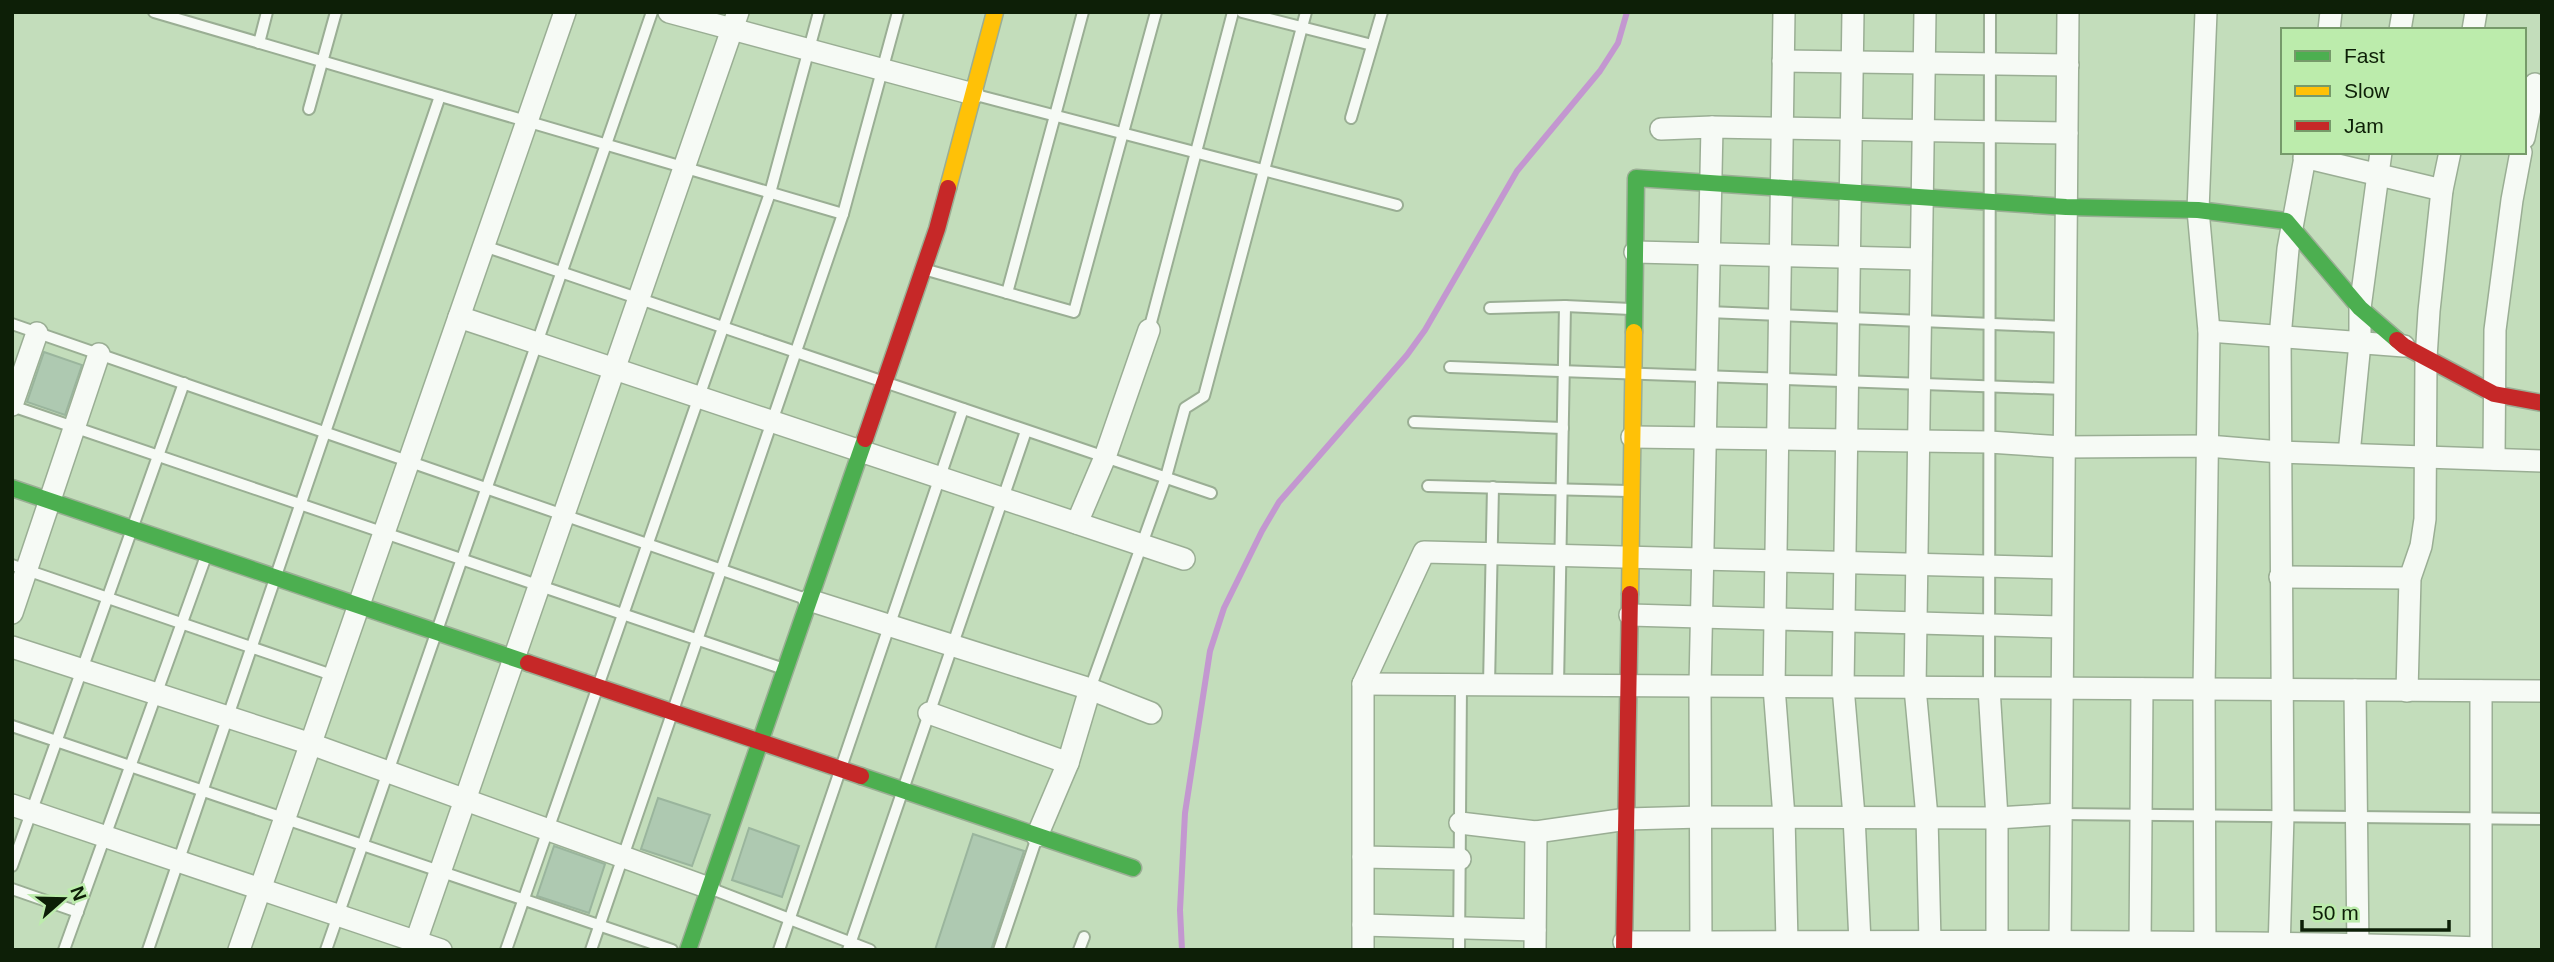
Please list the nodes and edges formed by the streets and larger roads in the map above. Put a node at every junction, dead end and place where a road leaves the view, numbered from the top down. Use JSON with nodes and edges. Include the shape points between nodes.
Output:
{"nodes":[{"id":1,"x":565,"y":12,"type":"edge"},
{"id":2,"x":668,"y":12,"type":"edge"},
{"id":3,"x":995,"y":12,"type":"edge"},
{"id":4,"x":1784,"y":12,"type":"edge"},
{"id":5,"x":1853,"y":12,"type":"edge"},
{"id":6,"x":1925,"y":12,"type":"edge"},
{"id":7,"x":2068,"y":12,"type":"edge"},
{"id":8,"x":2206,"y":12,"type":"edge"},
{"id":9,"x":734,"y":21,"type":"edge"},
{"id":10,"x":1783,"y":61,"type":"junction"},
{"id":11,"x":1852,"y":62,"type":"junction"},
{"id":12,"x":1924,"y":64,"type":"junction"},
{"id":13,"x":2068,"y":65,"type":"junction"},
{"id":14,"x":2534,"y":83,"type":"edge"},
{"id":15,"x":973,"y":94,"type":"junction"},
{"id":16,"x":1712,"y":127,"type":"junction"},
{"id":17,"x":2526,"y":127,"type":"edge"},
{"id":18,"x":1782,"y":128,"type":"junction"},
{"id":19,"x":1661,"y":129,"type":"dead end"},
{"id":20,"x":1851,"y":130,"type":"junction"},
{"id":21,"x":1923,"y":131,"type":"junction"},
{"id":22,"x":2067,"y":133,"type":"junction"},
{"id":23,"x":2381,"y":154,"type":"edge"},
{"id":24,"x":2450,"y":154,"type":"edge"},
{"id":25,"x":2521,"y":154,"type":"edge"},
{"id":26,"x":2305,"y":155,"type":"edge"},
{"id":27,"x":2377,"y":176,"type":"junction"},
{"id":28,"x":1710,"y":183,"type":"junction"},
{"id":29,"x":1781,"y":187,"type":"junction"},
{"id":30,"x":2442,"y":190,"type":"junction"},
{"id":31,"x":1850,"y":192,"type":"junction"},
{"id":32,"x":1922,"y":197,"type":"junction"},
{"id":33,"x":2066,"y":207,"type":"junction"},
{"id":34,"x":2198,"y":210,"type":"junction"},
{"id":35,"x":2292,"y":228,"type":"junction"},
{"id":36,"x":1635,"y":252,"type":"junction"},
{"id":37,"x":1709,"y":254,"type":"junction"},
{"id":38,"x":1780,"y":256,"type":"junction"},
{"id":39,"x":1849,"y":257,"type":"junction"},
{"id":40,"x":1921,"y":259,"type":"junction"},
{"id":41,"x":2360,"y":308,"type":"junction"},
{"id":42,"x":459,"y":317,"type":"junction"},
{"id":43,"x":1149,"y":330,"type":"road end"},
{"id":44,"x":2209,"y":331,"type":"junction"},
{"id":45,"x":37,"y":333,"type":"road end"},
{"id":46,"x":2280,"y":337,"type":"junction"},
{"id":47,"x":2360,"y":343,"type":"junction"},
{"id":48,"x":2404,"y":346,"type":"junction"},
{"id":49,"x":99,"y":354,"type":"road end"},
{"id":50,"x":2426,"y":358,"type":"junction"},
{"id":51,"x":614,"y":368,"type":"junction"},
{"id":52,"x":2494,"y":394,"type":"junction"},
{"id":53,"x":2542,"y":403,"type":"edge"},
{"id":54,"x":12,"y":405,"type":"edge"},
{"id":55,"x":1632,"y":437,"type":"junction"},
{"id":56,"x":1705,"y":438,"type":"junction"},
{"id":57,"x":1778,"y":439,"type":"junction"},
{"id":58,"x":1846,"y":440,"type":"junction"},
{"id":59,"x":1919,"y":441,"type":"junction"},
{"id":60,"x":2208,"y":446,"type":"junction"},
{"id":61,"x":2063,"y":447,"type":"junction"},
{"id":62,"x":860,"y":451,"type":"junction"},
{"id":63,"x":2280,"y":452,"type":"junction"},
{"id":64,"x":2349,"y":454,"type":"junction"},
{"id":65,"x":2424,"y":457,"type":"junction"},
{"id":66,"x":2494,"y":459,"type":"junction"},
{"id":67,"x":2542,"y":461,"type":"edge"},
{"id":68,"x":12,"y":488,"type":"edge"},
{"id":69,"x":50,"y":501,"type":"junction"},
{"id":70,"x":1077,"y":523,"type":"junction"},
{"id":71,"x":1631,"y":557,"type":"junction"},
{"id":72,"x":1184,"y":559,"type":"dead end"},
{"id":73,"x":1703,"y":559,"type":"junction"},
{"id":74,"x":1776,"y":561,"type":"junction"},
{"id":75,"x":1844,"y":562,"type":"junction"},
{"id":76,"x":1917,"y":564,"type":"junction"},
{"id":77,"x":19,"y":568,"type":"edge"},
{"id":78,"x":2062,"y":568,"type":"junction"},
{"id":79,"x":2280,"y":577,"type":"junction"},
{"id":80,"x":2410,"y":578,"type":"junction"},
{"id":81,"x":809,"y":600,"type":"junction"},
{"id":82,"x":359,"y":605,"type":"junction"},
{"id":83,"x":12,"y":613,"type":"edge"},
{"id":84,"x":1630,"y":615,"type":"junction"},
{"id":85,"x":1702,"y":617,"type":"junction"},
{"id":86,"x":1775,"y":619,"type":"junction"},
{"id":87,"x":1843,"y":621,"type":"junction"},
{"id":88,"x":1916,"y":623,"type":"junction"},
{"id":89,"x":2061,"y":627,"type":"junction"},
{"id":90,"x":12,"y":647,"type":"edge"},
{"id":91,"x":514,"y":658,"type":"junction"},
{"id":92,"x":1363,"y":684,"type":"junction"},
{"id":93,"x":1629,"y":686,"type":"junction"},
{"id":94,"x":1700,"y":687,"type":"junction"},
{"id":95,"x":1774,"y":687,"type":"junction"},
{"id":96,"x":1843,"y":687,"type":"junction"},
{"id":97,"x":1915,"y":688,"type":"junction"},
{"id":98,"x":1989,"y":688,"type":"junction"},
{"id":99,"x":1090,"y":689,"type":"junction"},
{"id":100,"x":2060,"y":689,"type":"junction"},
{"id":101,"x":2142,"y":689,"type":"junction"},
{"id":102,"x":2204,"y":690,"type":"junction"},
{"id":103,"x":2281,"y":690,"type":"junction"},
{"id":104,"x":2355,"y":690,"type":"junction"},
{"id":105,"x":2407,"y":691,"type":"junction"},
{"id":106,"x":2481,"y":691,"type":"junction"},
{"id":107,"x":2542,"y":691,"type":"edge"},
{"id":108,"x":929,"y":713,"type":"road end"},
{"id":109,"x":1151,"y":713,"type":"dead end"},
{"id":110,"x":760,"y":742,"type":"junction"},
{"id":111,"x":311,"y":744,"type":"junction"},
{"id":112,"x":1068,"y":763,"type":"junction"},
{"id":113,"x":465,"y":799,"type":"junction"},
{"id":114,"x":22,"y":808,"type":"edge"},
{"id":115,"x":2060,"y":814,"type":"junction"},
{"id":116,"x":1701,"y":817,"type":"junction"},
{"id":117,"x":1784,"y":817,"type":"junction"},
{"id":118,"x":1854,"y":817,"type":"junction"},
{"id":119,"x":1927,"y":817,"type":"junction"},
{"id":120,"x":1997,"y":818,"type":"junction"},
{"id":121,"x":1627,"y":819,"type":"junction"},
{"id":122,"x":1460,"y":823,"type":"road end"},
{"id":123,"x":1536,"y":832,"type":"junction"},
{"id":124,"x":1037,"y":836,"type":"junction"},
{"id":125,"x":1363,"y":858,"type":"junction"},
{"id":126,"x":1460,"y":859,"type":"road end"},
{"id":127,"x":1133,"y":868,"type":"dead end"},
{"id":128,"x":709,"y":888,"type":"junction"},
{"id":129,"x":260,"y":889,"type":"junction"},
{"id":130,"x":1363,"y":925,"type":"junction"},
{"id":131,"x":1535,"y":940,"type":"edge"},
{"id":132,"x":1787,"y":942,"type":"junction"},
{"id":133,"x":1860,"y":942,"type":"junction"},
{"id":134,"x":1930,"y":942,"type":"junction"},
{"id":135,"x":414,"y":945,"type":"edge"},
{"id":136,"x":1624,"y":946,"type":"edge"},
{"id":137,"x":1701,"y":946,"type":"edge"},
{"id":138,"x":1997,"y":946,"type":"edge"},
{"id":139,"x":2059,"y":946,"type":"edge"},
{"id":140,"x":2140,"y":946,"type":"edge"},
{"id":141,"x":2205,"y":947,"type":"edge"},
{"id":142,"x":2279,"y":947,"type":"edge"},
{"id":143,"x":2358,"y":947,"type":"edge"},
{"id":144,"x":2481,"y":949,"type":"edge"},
{"id":145,"x":239,"y":950,"type":"edge"},
{"id":146,"x":442,"y":950,"type":"edge"},
{"id":147,"x":688,"y":950,"type":"edge"},
{"id":148,"x":1363,"y":950,"type":"edge"}],
"edges":[{"from":1,"to":42,"type":"street"},
{"from":2,"to":9,"type":"street"},
{"from":3,"to":15,"type":"street"},
{"from":4,"to":10,"type":"street"},
{"from":5,"to":11,"type":"street"},
{"from":6,"to":12,"type":"street"},
{"from":7,"to":13,"type":"street"},
{"from":8,"to":34,"type":"street"},
{"from":9,"to":15,"type":"street","via":[[809,50]]},
{"from":9,"to":51,"type":"street"},
{"from":10,"to":11,"type":"street"},
{"from":10,"to":18,"type":"street"},
{"from":11,"to":12,"type":"street"},
{"from":11,"to":20,"type":"street"},
{"from":12,"to":13,"type":"street"},
{"from":12,"to":21,"type":"street"},
{"from":13,"to":22,"type":"street"},
{"from":14,"to":17,"type":"street"},
{"from":15,"to":62,"type":"street","via":[[937,229]]},
{"from":16,"to":18,"type":"street"},
{"from":16,"to":19,"type":"street"},
{"from":16,"to":28,"type":"street"},
{"from":18,"to":20,"type":"street"},
{"from":18,"to":29,"type":"street"},
{"from":20,"to":21,"type":"street"},
{"from":20,"to":31,"type":"street"},
{"from":21,"to":22,"type":"street"},
{"from":21,"to":32,"type":"street"},
{"from":22,"to":33,"type":"street"},
{"from":23,"to":27,"type":"street"},
{"from":24,"to":30,"type":"street"},
{"from":25,"to":52,"type":"street","via":[[2495,330]]},
{"from":26,"to":27,"type":"street"},
{"from":26,"to":35,"type":"street"},
{"from":27,"to":30,"type":"street"},
{"from":27,"to":41,"type":"street"},
{"from":28,"to":29,"type":"street"},
{"from":28,"to":36,"type":"street","via":[[1636,178]]},
{"from":28,"to":37,"type":"street"},
{"from":29,"to":31,"type":"street"},
{"from":29,"to":38,"type":"street"},
{"from":30,"to":50,"type":"street"},
{"from":31,"to":32,"type":"street"},
{"from":31,"to":39,"type":"street"},
{"from":32,"to":33,"type":"street"},
{"from":32,"to":40,"type":"street"},
{"from":33,"to":34,"type":"street"},
{"from":33,"to":61,"type":"street"},
{"from":34,"to":35,"type":"street","via":[[2286,221]]},
{"from":34,"to":44,"type":"street"},
{"from":35,"to":41,"type":"street"},
{"from":35,"to":46,"type":"street"},
{"from":36,"to":37,"type":"street"},
{"from":36,"to":55,"type":"street"},
{"from":37,"to":38,"type":"street"},
{"from":37,"to":56,"type":"street"},
{"from":38,"to":39,"type":"street"},
{"from":38,"to":57,"type":"street"},
{"from":39,"to":40,"type":"street"},
{"from":39,"to":58,"type":"street"},
{"from":40,"to":59,"type":"street"},
{"from":41,"to":47,"type":"street"},
{"from":41,"to":48,"type":"street"},
{"from":42,"to":51,"type":"street"},
{"from":42,"to":82,"type":"street"},
{"from":43,"to":70,"type":"street"},
{"from":44,"to":46,"type":"street"},
{"from":44,"to":60,"type":"street"},
{"from":45,"to":54,"type":"street"},
{"from":46,"to":47,"type":"street"},
{"from":46,"to":63,"type":"street"},
{"from":47,"to":48,"type":"street"},
{"from":47,"to":64,"type":"street"},
{"from":48,"to":50,"type":"street"},
{"from":49,"to":69,"type":"street"},
{"from":50,"to":52,"type":"street"},
{"from":50,"to":65,"type":"street"},
{"from":51,"to":62,"type":"street"},
{"from":51,"to":91,"type":"street"},
{"from":52,"to":53,"type":"street"},
{"from":52,"to":66,"type":"street"},
{"from":55,"to":56,"type":"street"},
{"from":55,"to":71,"type":"street"},
{"from":56,"to":57,"type":"street"},
{"from":56,"to":73,"type":"street"},
{"from":57,"to":58,"type":"street"},
{"from":57,"to":74,"type":"street"},
{"from":58,"to":59,"type":"street"},
{"from":58,"to":75,"type":"street"},
{"from":59,"to":61,"type":"street"},
{"from":59,"to":76,"type":"street"},
{"from":60,"to":61,"type":"street"},
{"from":60,"to":63,"type":"street"},
{"from":60,"to":102,"type":"street"},
{"from":61,"to":78,"type":"street"},
{"from":62,"to":70,"type":"street"},
{"from":62,"to":81,"type":"street"},
{"from":63,"to":64,"type":"street"},
{"from":63,"to":79,"type":"street"},
{"from":64,"to":65,"type":"street"},
{"from":65,"to":66,"type":"street"},
{"from":65,"to":80,"type":"street","via":[[2426,519]]},
{"from":66,"to":67,"type":"street"},
{"from":68,"to":69,"type":"street"},
{"from":69,"to":77,"type":"street"},
{"from":69,"to":82,"type":"street"},
{"from":70,"to":72,"type":"street"},
{"from":71,"to":73,"type":"street"},
{"from":71,"to":84,"type":"street"},
{"from":71,"to":92,"type":"street","via":[[1424,552]]},
{"from":73,"to":74,"type":"street"},
{"from":73,"to":85,"type":"street"},
{"from":74,"to":75,"type":"street"},
{"from":74,"to":86,"type":"street"},
{"from":75,"to":76,"type":"street"},
{"from":75,"to":87,"type":"street"},
{"from":76,"to":78,"type":"street"},
{"from":76,"to":88,"type":"street"},
{"from":77,"to":83,"type":"street"},
{"from":78,"to":89,"type":"street"},
{"from":79,"to":80,"type":"street"},
{"from":79,"to":103,"type":"street"},
{"from":80,"to":105,"type":"street"},
{"from":81,"to":99,"type":"street"},
{"from":81,"to":110,"type":"street"},
{"from":82,"to":91,"type":"street"},
{"from":82,"to":111,"type":"street"},
{"from":84,"to":85,"type":"street"},
{"from":84,"to":93,"type":"street"},
{"from":85,"to":86,"type":"street"},
{"from":85,"to":94,"type":"street"},
{"from":86,"to":87,"type":"street"},
{"from":86,"to":95,"type":"street"},
{"from":87,"to":88,"type":"street"},
{"from":87,"to":96,"type":"street"},
{"from":88,"to":89,"type":"street"},
{"from":88,"to":97,"type":"street"},
{"from":89,"to":100,"type":"street"},
{"from":90,"to":111,"type":"street"},
{"from":91,"to":110,"type":"street"},
{"from":91,"to":113,"type":"street"},
{"from":92,"to":93,"type":"street"},
{"from":92,"to":125,"type":"street"},
{"from":93,"to":94,"type":"street"},
{"from":93,"to":121,"type":"street"},
{"from":94,"to":95,"type":"street"},
{"from":94,"to":116,"type":"street"},
{"from":95,"to":96,"type":"street"},
{"from":95,"to":117,"type":"street"},
{"from":96,"to":97,"type":"street"},
{"from":96,"to":118,"type":"street"},
{"from":97,"to":98,"type":"street"},
{"from":97,"to":119,"type":"street"},
{"from":98,"to":100,"type":"street"},
{"from":98,"to":120,"type":"street"},
{"from":99,"to":109,"type":"street"},
{"from":99,"to":112,"type":"street"},
{"from":100,"to":101,"type":"street"},
{"from":100,"to":115,"type":"street"},
{"from":101,"to":102,"type":"street"},
{"from":101,"to":140,"type":"street"},
{"from":102,"to":103,"type":"street"},
{"from":102,"to":141,"type":"street"},
{"from":103,"to":104,"type":"street"},
{"from":103,"to":142,"type":"street"},
{"from":104,"to":105,"type":"street"},
{"from":104,"to":143,"type":"street"},
{"from":105,"to":106,"type":"street"},
{"from":106,"to":107,"type":"street"},
{"from":106,"to":144,"type":"street"},
{"from":108,"to":112,"type":"street"},
{"from":110,"to":124,"type":"street"},
{"from":110,"to":128,"type":"street"},
{"from":111,"to":113,"type":"street"},
{"from":111,"to":129,"type":"street"},
{"from":112,"to":124,"type":"street"},
{"from":113,"to":128,"type":"street"},
{"from":113,"to":135,"type":"street"},
{"from":114,"to":129,"type":"street"},
{"from":115,"to":120,"type":"street"},
{"from":115,"to":139,"type":"street"},
{"from":116,"to":117,"type":"street"},
{"from":116,"to":121,"type":"street"},
{"from":116,"to":137,"type":"street"},
{"from":117,"to":118,"type":"street"},
{"from":117,"to":132,"type":"street"},
{"from":118,"to":119,"type":"street"},
{"from":118,"to":133,"type":"street"},
{"from":119,"to":120,"type":"street"},
{"from":119,"to":134,"type":"street"},
{"from":120,"to":138,"type":"street"},
{"from":121,"to":123,"type":"street"},
{"from":121,"to":136,"type":"street"},
{"from":122,"to":123,"type":"street"},
{"from":123,"to":131,"type":"street"},
{"from":124,"to":127,"type":"street"},
{"from":125,"to":126,"type":"street"},
{"from":125,"to":130,"type":"street"},
{"from":128,"to":147,"type":"street"},
{"from":129,"to":135,"type":"street"},
{"from":129,"to":145,"type":"street"},
{"from":130,"to":131,"type":"street","via":[[1460,928]]},
{"from":130,"to":148,"type":"street"},
{"from":132,"to":133,"type":"street"},
{"from":132,"to":137,"type":"street"},
{"from":133,"to":134,"type":"street"},
{"from":134,"to":138,"type":"street"},
{"from":135,"to":146,"type":"street"},
{"from":136,"to":137,"type":"street"},
{"from":138,"to":139,"type":"street"},
{"from":139,"to":140,"type":"street"},
{"from":140,"to":141,"type":"street"},
{"from":141,"to":142,"type":"street"},
{"from":142,"to":143,"type":"street"},
{"from":143,"to":144,"type":"street"}]}
